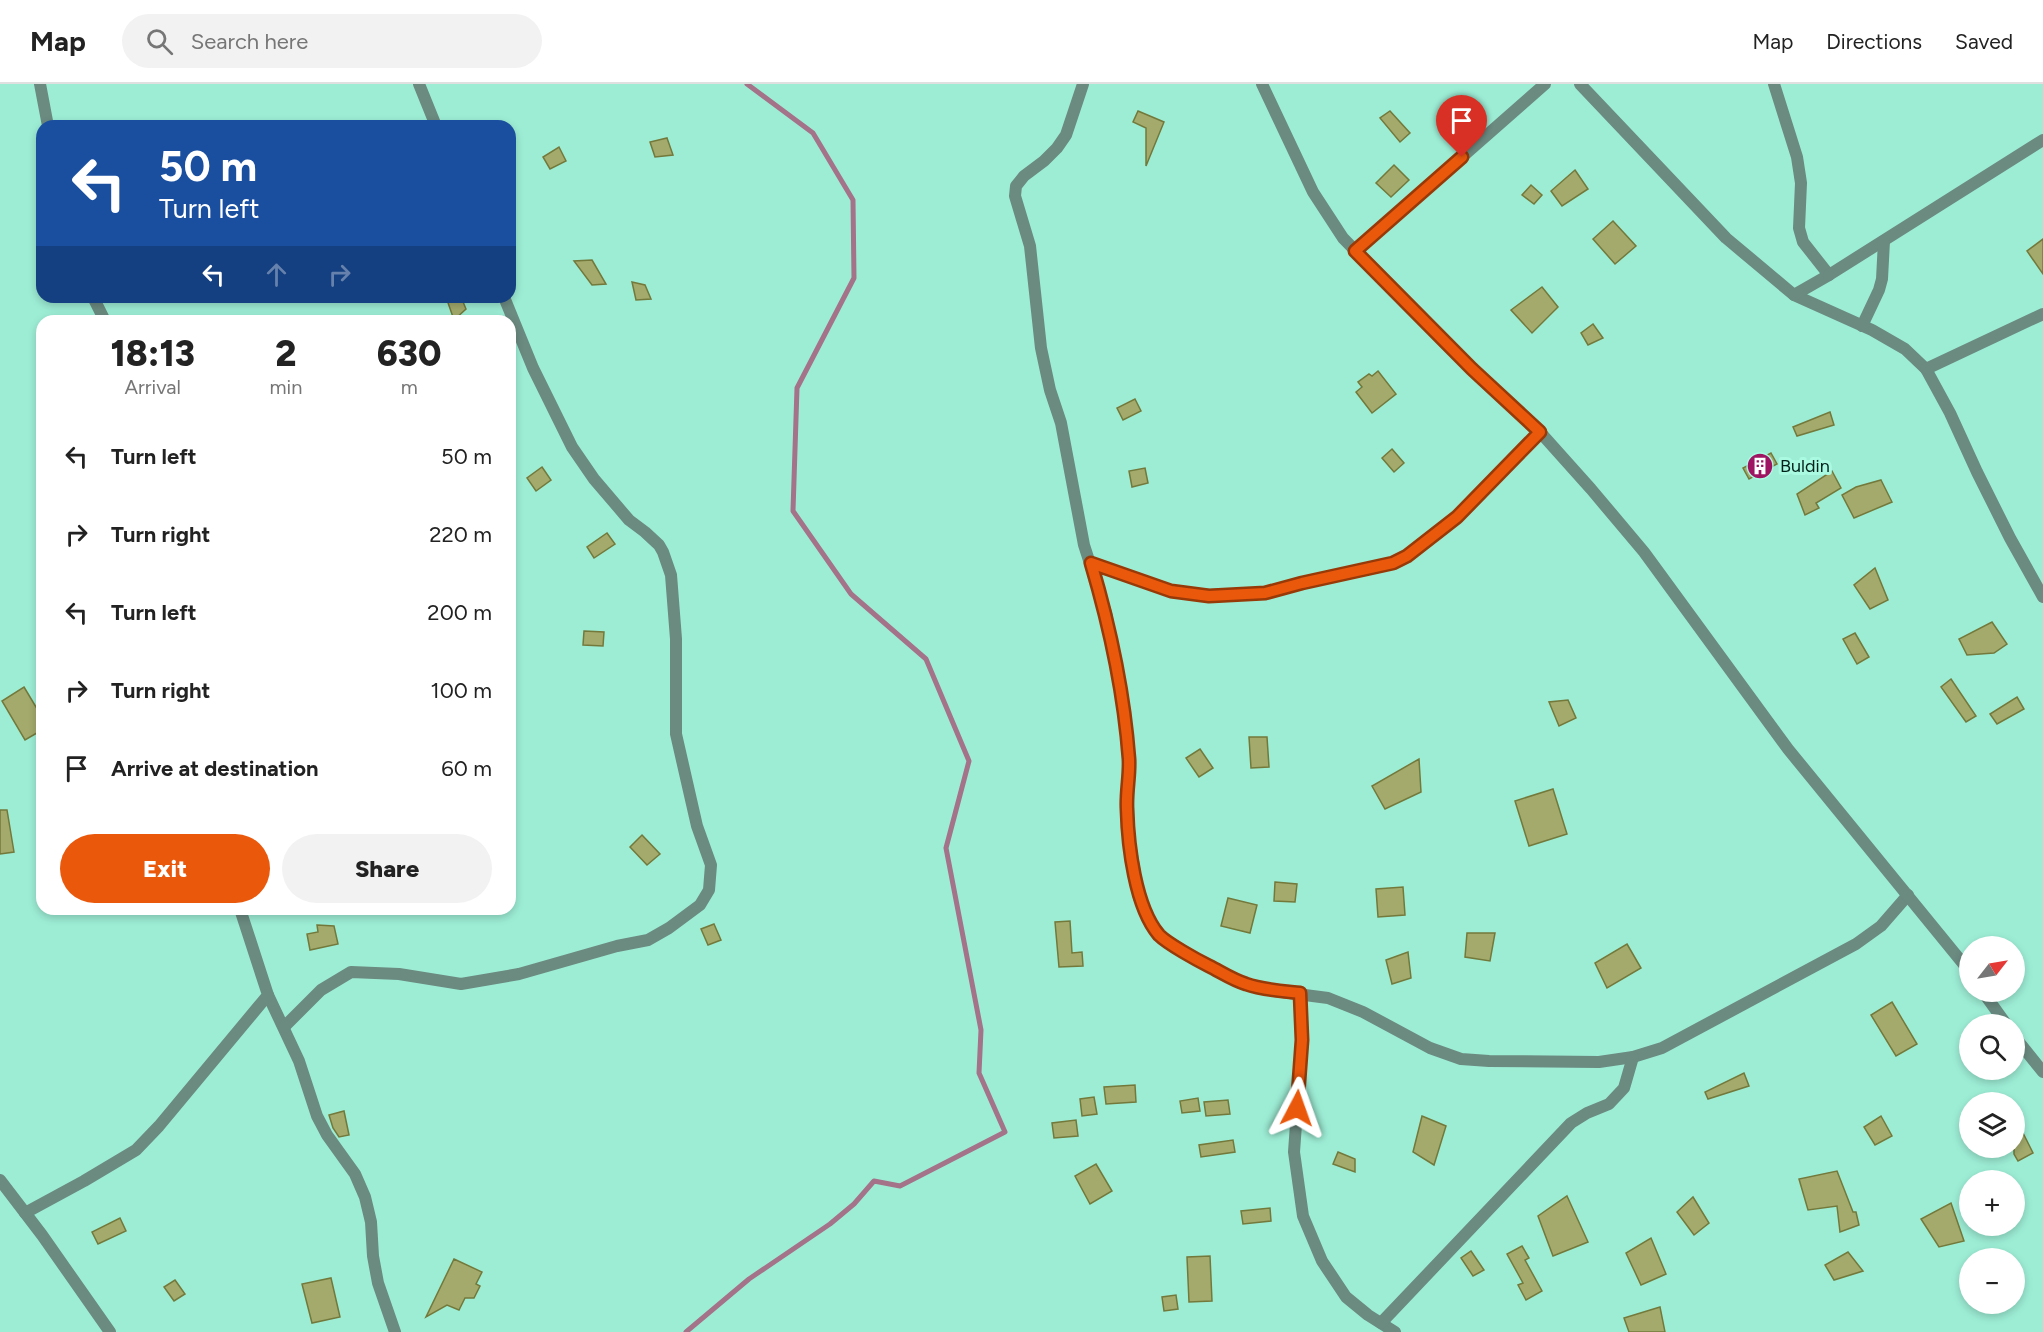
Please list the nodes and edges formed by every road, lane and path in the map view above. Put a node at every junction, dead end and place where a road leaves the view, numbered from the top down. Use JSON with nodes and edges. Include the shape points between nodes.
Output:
{"nodes":[{"id":1,"x":40,"y":84,"type":"edge"},
{"id":2,"x":419,"y":84,"type":"edge"},
{"id":3,"x":1083,"y":84,"type":"edge"},
{"id":4,"x":1262,"y":84,"type":"edge"},
{"id":5,"x":1545,"y":84,"type":"edge"},
{"id":6,"x":1580,"y":84,"type":"edge"},
{"id":7,"x":1774,"y":84,"type":"edge"},
{"id":8,"x":47,"y":120,"type":"edge"},
{"id":9,"x":434,"y":120,"type":"edge"},
{"id":10,"x":2043,"y":140,"type":"edge"},
{"id":11,"x":1884,"y":241,"type":"junction"},
{"id":12,"x":1355,"y":251,"type":"junction"},
{"id":13,"x":1829,"y":275,"type":"junction"},
{"id":14,"x":1794,"y":295,"type":"junction"},
{"id":15,"x":2043,"y":314,"type":"edge"},
{"id":16,"x":1862,"y":326,"type":"junction"},
{"id":17,"x":516,"y":327,"type":"edge"},
{"id":18,"x":1926,"y":369,"type":"junction"},
{"id":19,"x":1540,"y":432,"type":"junction"},
{"id":20,"x":1091,"y":563,"type":"junction"},
{"id":21,"x":2043,"y":597,"type":"edge"},
{"id":22,"x":1908,"y":895,"type":"junction"},
{"id":23,"x":242,"y":915,"type":"edge"},
{"id":24,"x":1959,"y":958,"type":"edge"},
{"id":25,"x":1300,"y":993,"type":"junction"},
{"id":26,"x":268,"y":995,"type":"junction"},
{"id":27,"x":284,"y":1026,"type":"junction"},
{"id":28,"x":2025,"y":1050,"type":"edge"},
{"id":29,"x":1633,"y":1057,"type":"junction"},
{"id":30,"x":2043,"y":1072,"type":"edge"},
{"id":31,"x":0,"y":1180,"type":"edge"},
{"id":32,"x":25,"y":1213,"type":"junction"},
{"id":33,"x":1381,"y":1323,"type":"junction"},
{"id":34,"x":110,"y":1332,"type":"edge"},
{"id":35,"x":395,"y":1332,"type":"edge"},
{"id":36,"x":1395,"y":1332,"type":"edge"}],
"edges":[{"from":1,"to":8,"type":"street"},
{"from":2,"to":9,"type":"street"},
{"from":3,"to":20,"type":"street","via":[[1066,135],[1044,161],[1024,176],[1016,186],[1015,196],[1030,246],[1041,348]]},
{"from":4,"to":12,"type":"street","via":[[1313,192]]},
{"from":5,"to":12,"type":"street"},
{"from":6,"to":14,"type":"street","via":[[1726,238]]},
{"from":7,"to":13,"type":"street","via":[[1797,158],[1803,242]]},
{"from":10,"to":11,"type":"street"},
{"from":11,"to":13,"type":"street"},
{"from":11,"to":16,"type":"street","via":[[1880,290]]},
{"from":12,"to":19,"type":"street","via":[[1462,360]]},
{"from":13,"to":14,"type":"street"},
{"from":14,"to":16,"type":"street"},
{"from":15,"to":18,"type":"street"},
{"from":16,"to":18,"type":"street","via":[[1905,349]]},
{"from":17,"to":27,"type":"street","via":[[572,447],[629,520],[659,544],[671,574],[676,734],[697,826],[711,866],[709,890],[700,906],[648,940],[519,974],[461,984],[399,974],[351,972],[321,990]]},
{"from":18,"to":21,"type":"street"},
{"from":19,"to":20,"type":"street","via":[[1457,517],[1393,563],[1265,593],[1209,596],[1171,591]]},
{"from":19,"to":22,"type":"street","via":[[1644,552],[1788,749]]},
{"from":20,"to":25,"type":"street","via":[[1106,613],[1124,707],[1130,843],[1139,898],[1148,918],[1160,936],[1244,984]]},
{"from":22,"to":24,"type":"street"},
{"from":22,"to":29,"type":"street","via":[[1881,926],[1862,940],[1662,1048]]},
{"from":23,"to":26,"type":"street"},
{"from":25,"to":29,"type":"street","via":[[1328,998],[1363,1012],[1430,1048],[1461,1059],[1599,1062]]},
{"from":25,"to":33,"type":"street","via":[[1302,1040],[1294,1152],[1303,1216],[1322,1262],[1346,1297]]},
{"from":26,"to":27,"type":"street"},
{"from":26,"to":32,"type":"street","via":[[136,1150]]},
{"from":27,"to":35,"type":"street","via":[[317,1116],[355,1174],[365,1197],[378,1283]]},
{"from":28,"to":30,"type":"street"},
{"from":29,"to":33,"type":"street","via":[[1624,1088],[1609,1104],[1571,1123]]},
{"from":31,"to":32,"type":"street"},
{"from":32,"to":34,"type":"street"},
{"from":33,"to":36,"type":"street"}]}
